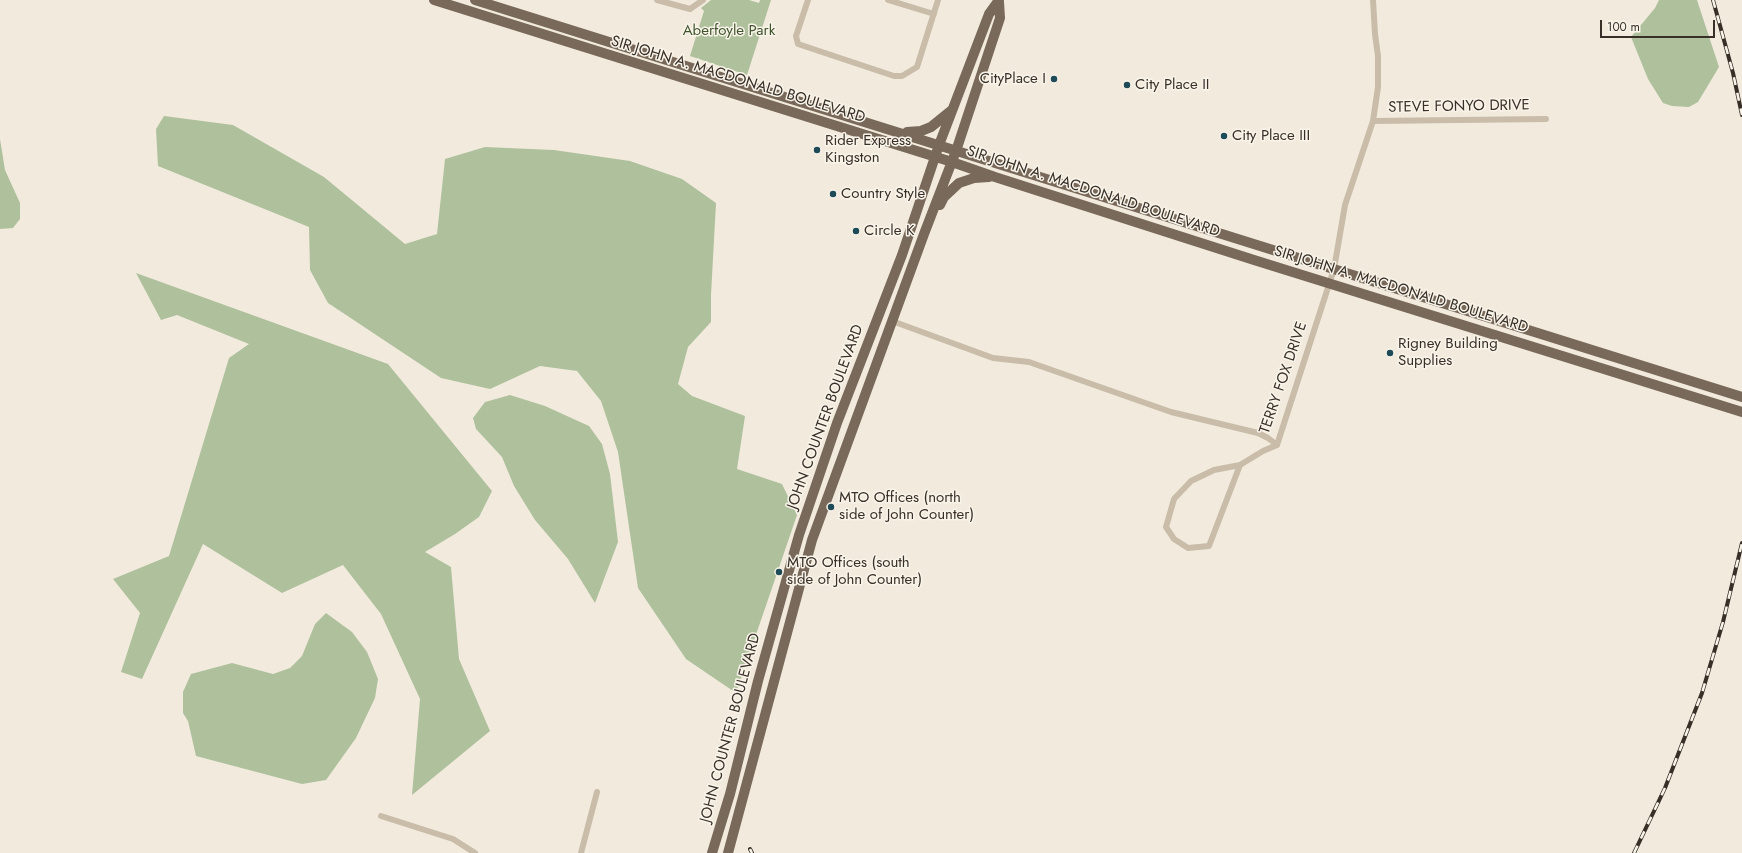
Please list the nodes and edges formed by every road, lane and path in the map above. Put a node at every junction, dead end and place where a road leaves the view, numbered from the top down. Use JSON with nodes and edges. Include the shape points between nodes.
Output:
{"nodes":[{"id":1,"x":434,"y":0,"type":"edge"},
{"id":2,"x":475,"y":0,"type":"edge"},
{"id":3,"x":704,"y":0,"type":"edge"},
{"id":4,"x":808,"y":0,"type":"edge"},
{"id":5,"x":888,"y":0,"type":"edge"},
{"id":6,"x":938,"y":0,"type":"edge"},
{"id":7,"x":1373,"y":0,"type":"edge"},
{"id":8,"x":661,"y":1,"type":"edge"},
{"id":9,"x":999,"y":1,"type":"edge"},
{"id":10,"x":934,"y":14,"type":"junction"},
{"id":11,"x":954,"y":108,"type":"junction"},
{"id":12,"x":1546,"y":119,"type":"dead end"},
{"id":13,"x":1373,"y":121,"type":"junction"},
{"id":14,"x":901,"y":133,"type":"junction"},
{"id":15,"x":939,"y":145,"type":"junction"},
{"id":16,"x":956,"y":151,"type":"junction"},
{"id":17,"x":935,"y":157,"type":"junction"},
{"id":18,"x":952,"y":162,"type":"junction"},
{"id":19,"x":995,"y":177,"type":"junction"},
{"id":20,"x":924,"y":234,"type":"junction"},
{"id":21,"x":1334,"y":269,"type":"junction"},
{"id":22,"x":1330,"y":283,"type":"junction"},
{"id":23,"x":892,"y":321,"type":"junction"},
{"id":24,"x":1742,"y":397,"type":"edge"},
{"id":25,"x":1742,"y":412,"type":"edge"},
{"id":26,"x":1276,"y":445,"type":"junction"},
{"id":27,"x":1240,"y":465,"type":"junction"},
{"id":28,"x":597,"y":792,"type":"dead end"},
{"id":29,"x":381,"y":816,"type":"dead end"},
{"id":30,"x":475,"y":853,"type":"edge"},
{"id":31,"x":581,"y":853,"type":"edge"},
{"id":32,"x":712,"y":853,"type":"edge"},
{"id":33,"x":728,"y":853,"type":"edge"}],
"edges":[{"from":1,"to":17,"type":"main road","name":"SIR JOHN A. MACDONALD BOULEVARD"},
{"from":2,"to":14,"type":"main road","name":"SIR JOHN A. MACDONALD BOULEVARD"},
{"from":3,"to":8,"type":"street","via":[[690,9]]},
{"from":4,"to":10,"type":"street","via":[[796,36],[798,44],[894,76],[902,76],[917,67]]},
{"from":5,"to":10,"type":"street"},
{"from":6,"to":10,"type":"street"},
{"from":7,"to":13,"type":"street","name":"TERRY FOX DRIVE","via":[[1378,56]]},
{"from":9,"to":11,"type":"main road","name":"JOHN COUNTER BOULEVARD","via":[[989,14]]},
{"from":9,"to":16,"type":"main road","name":"JOHN COUNTER BOULEVARD","via":[[1000,18]]},
{"from":11,"to":14,"type":"main road","via":[[931,127]]},
{"from":11,"to":15,"type":"main road","name":"JOHN COUNTER BOULEVARD"},
{"from":12,"to":13,"type":"street","name":"STEVE FONYO DRIVE"},
{"from":13,"to":21,"type":"street","name":"TERRY FOX DRIVE","via":[[1346,205]]},
{"from":14,"to":15,"type":"main road","name":"SIR JOHN A. MACDONALD BOULEVARD"},
{"from":15,"to":16,"type":"main road","name":"SIR JOHN A. MACDONALD BOULEVARD"},
{"from":15,"to":17,"type":"main road","name":"JOHN COUNTER BOULEVARD"},
{"from":16,"to":18,"type":"main road","name":"JOHN COUNTER BOULEVARD"},
{"from":16,"to":21,"type":"main road","name":"SIR JOHN A. MACDONALD BOULEVARD"},
{"from":17,"to":18,"type":"main road","name":"SIR JOHN A. MACDONALD BOULEVARD"},
{"from":17,"to":32,"type":"main road","name":"JOHN COUNTER BOULEVARD","via":[[902,255],[837,423],[799,535]]},
{"from":18,"to":19,"type":"main road","name":"SIR JOHN A. MACDONALD BOULEVARD"},
{"from":18,"to":20,"type":"main road","name":"JOHN COUNTER BOULEVARD"},
{"from":19,"to":20,"type":"main road","via":[[974,178],[959,183],[944,197]]},
{"from":19,"to":22,"type":"main road","name":"SIR JOHN A. MACDONALD BOULEVARD"},
{"from":20,"to":23,"type":"main road","name":"JOHN COUNTER BOULEVARD"},
{"from":21,"to":22,"type":"street","name":"TERRY FOX DRIVE"},
{"from":21,"to":24,"type":"main road","name":"SIR JOHN A. MACDONALD BOULEVARD"},
{"from":22,"to":25,"type":"main road","name":"SIR JOHN A. MACDONALD BOULEVARD"},
{"from":22,"to":26,"type":"street","name":"TERRY FOX DRIVE"},
{"from":23,"to":26,"type":"street","name":"TERRY FOX DRIVE","via":[[993,358],[1029,362],[1171,412],[1258,433]]},
{"from":23,"to":33,"type":"main road","name":"JOHN COUNTER BOULEVARD","via":[[812,540]]},
{"from":26,"to":27,"type":"street"},
{"from":27,"to":27,"type":"street","via":[[1209,546],[1188,548],[1174,539],[1166,527],[1174,500],[1182,490],[1191,481],[1214,470]]},
{"from":28,"to":31,"type":"street"},
{"from":29,"to":30,"type":"street","via":[[453,839]]}]}
